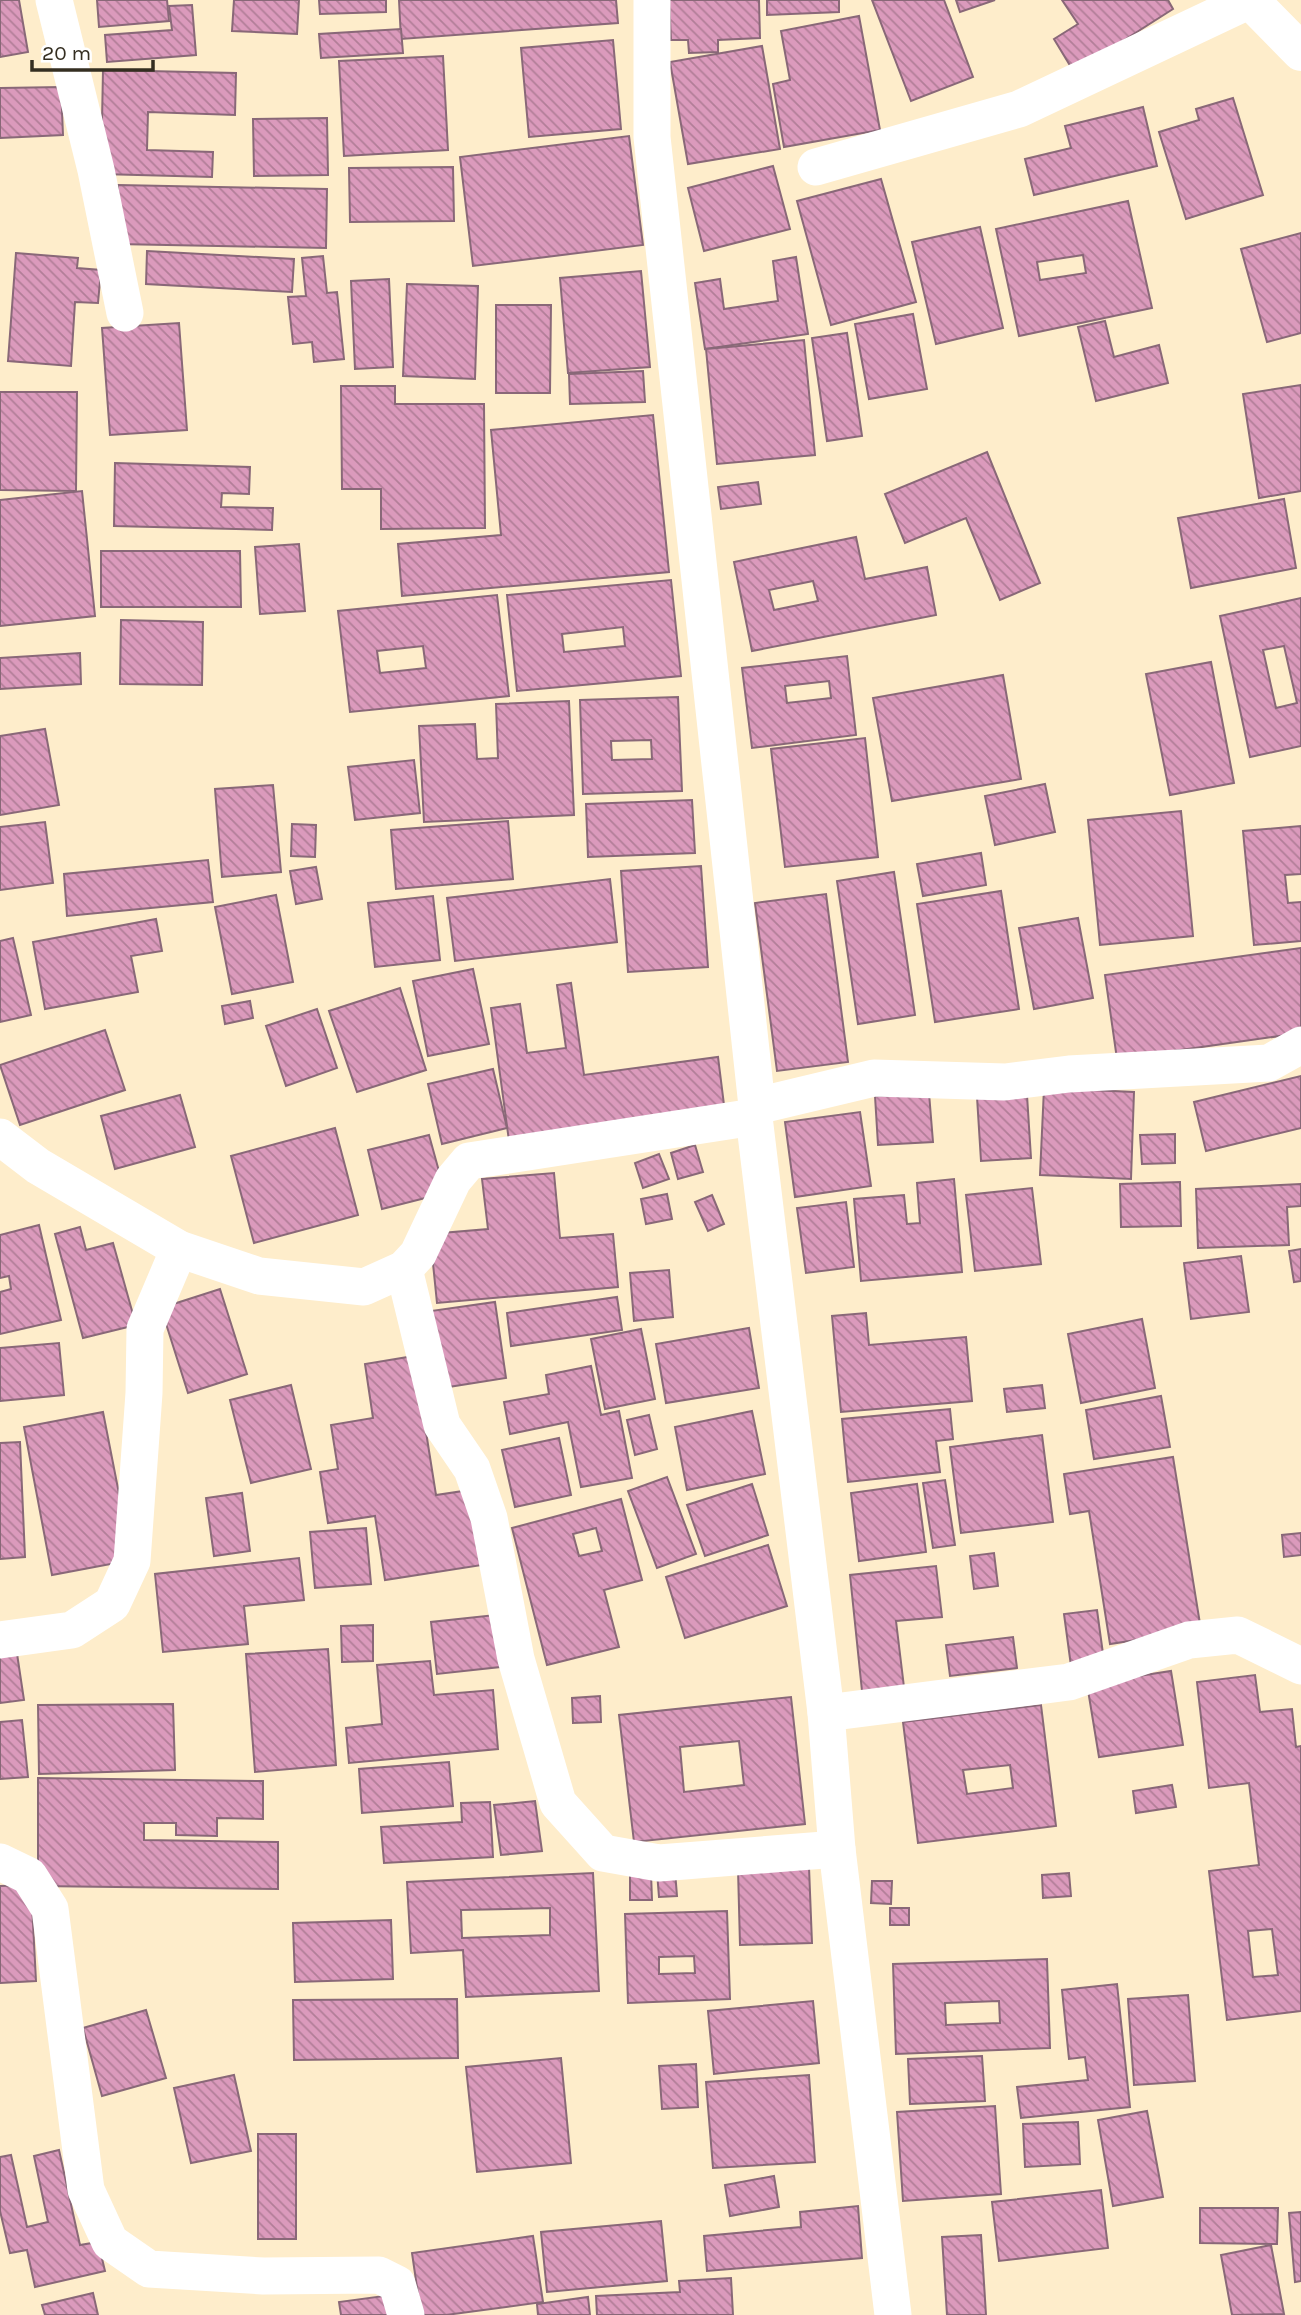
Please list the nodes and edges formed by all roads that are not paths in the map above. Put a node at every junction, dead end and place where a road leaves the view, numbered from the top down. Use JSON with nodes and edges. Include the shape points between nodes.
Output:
{"nodes":[{"id":1,"x":54,"y":0,"type":"edge"},
{"id":2,"x":652,"y":0,"type":"edge"},
{"id":3,"x":1250,"y":0,"type":"edge"},
{"id":4,"x":1301,"y":52,"type":"edge"},
{"id":5,"x":816,"y":167,"type":"dead end"},
{"id":6,"x":125,"y":313,"type":"dead end"},
{"id":7,"x":1301,"y":1045,"type":"edge"},
{"id":8,"x":755,"y":1112,"type":"junction"},
{"id":9,"x":0,"y":1136,"type":"edge"},
{"id":10,"x":179,"y":1249,"type":"junction"},
{"id":11,"x":404,"y":1269,"type":"junction"},
{"id":12,"x":0,"y":1640,"type":"edge"},
{"id":13,"x":1301,"y":1666,"type":"edge"},
{"id":14,"x":826,"y":1713,"type":"junction"},
{"id":15,"x":838,"y":1849,"type":"junction"},
{"id":16,"x":0,"y":1862,"type":"edge"},
{"id":17,"x":405,"y":2315,"type":"edge"},
{"id":18,"x":893,"y":2315,"type":"edge"}],
"edges":[{"from":1,"to":6,"type":"street"},
{"from":2,"to":8,"type":"street","via":[[652,137]]},
{"from":3,"to":4,"type":"street"},
{"from":3,"to":5,"type":"street","via":[[1019,108]]},
{"from":7,"to":8,"type":"street","via":[[1269,1063],[1005,1082],[874,1078]]},
{"from":8,"to":11,"type":"street","via":[[469,1161],[453,1180],[418,1254]]},
{"from":8,"to":14,"type":"street"},
{"from":9,"to":10,"type":"street","via":[[38,1166]]},
{"from":10,"to":11,"type":"street","via":[[259,1276],[364,1287]]},
{"from":10,"to":12,"type":"street","via":[[145,1329],[132,1562],[112,1604],[72,1630]]},
{"from":11,"to":15,"type":"street","via":[[442,1425],[472,1469],[489,1518],[516,1658],[558,1803],[603,1853],[659,1863]]},
{"from":13,"to":14,"type":"street","via":[[1238,1635],[1189,1640],[1069,1682]]},
{"from":14,"to":15,"type":"street"},
{"from":15,"to":18,"type":"street"},
{"from":16,"to":17,"type":"street","via":[[29,1876],[50,1909],[86,2190],[110,2242],[149,2269],[263,2276],[379,2275],[397,2284]]}]}
